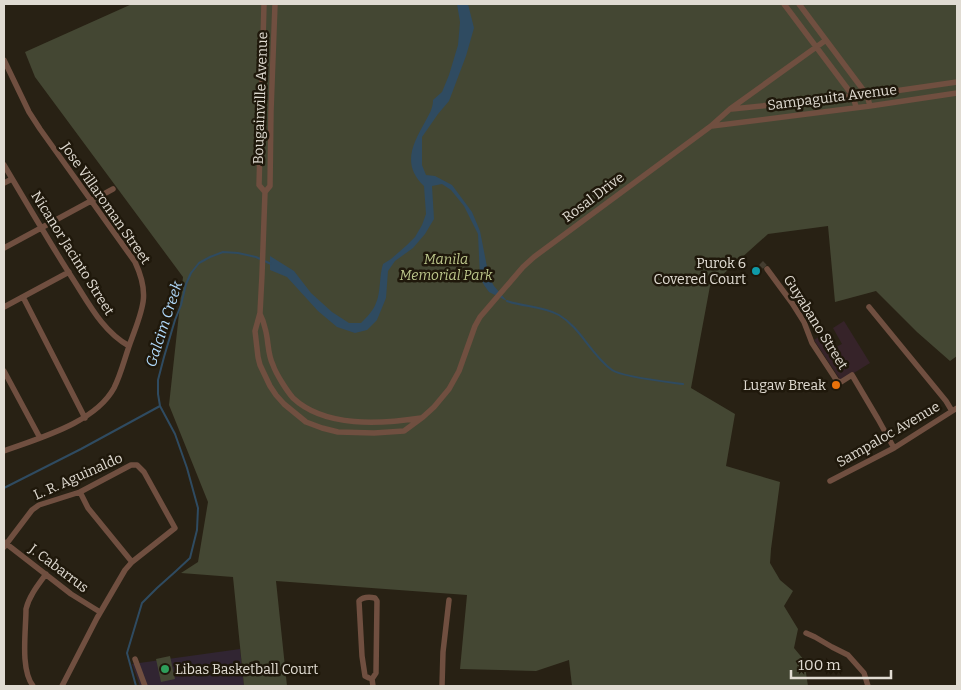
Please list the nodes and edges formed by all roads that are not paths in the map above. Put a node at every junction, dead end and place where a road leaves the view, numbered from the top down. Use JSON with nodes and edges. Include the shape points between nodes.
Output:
{"nodes":[{"id":1,"x":264,"y":4,"type":"edge"},
{"id":2,"x":275,"y":4,"type":"edge"},
{"id":3,"x":784,"y":4,"type":"edge"},
{"id":4,"x":799,"y":4,"type":"edge"},
{"id":5,"x":826,"y":40,"type":"junction"},
{"id":6,"x":816,"y":47,"type":"junction"},
{"id":7,"x":4,"y":60,"type":"edge"},
{"id":8,"x":957,"y":82,"type":"edge"},
{"id":9,"x":957,"y":93,"type":"edge"},
{"id":10,"x":867,"y":95,"type":"junction"},
{"id":11,"x":853,"y":96,"type":"junction"},
{"id":12,"x":870,"y":106,"type":"junction"},
{"id":13,"x":856,"y":107,"type":"junction"},
{"id":14,"x":730,"y":110,"type":"junction"},
{"id":15,"x":711,"y":126,"type":"junction"},
{"id":16,"x":4,"y":165,"type":"edge"},
{"id":17,"x":12,"y":179,"type":"junction"},
{"id":18,"x":4,"y":183,"type":"edge"},
{"id":19,"x":113,"y":189,"type":"dead end"},
{"id":20,"x":265,"y":192,"type":"junction"},
{"id":21,"x":91,"y":200,"type":"junction"},
{"id":22,"x":41,"y":228,"type":"junction"},
{"id":23,"x":4,"y":248,"type":"edge"},
{"id":24,"x":767,"y":269,"type":"tunnel mouth"},
{"id":25,"x":69,"y":272,"type":"junction"},
{"id":26,"x":23,"y":297,"type":"junction"},
{"id":27,"x":4,"y":307,"type":"edge"},
{"id":28,"x":869,"y":307,"type":"dead end"},
{"id":29,"x":260,"y":313,"type":"junction"},
{"id":30,"x":129,"y":346,"type":"junction"},
{"id":31,"x":4,"y":371,"type":"edge"},
{"id":32,"x":955,"y":410,"type":"edge"},
{"id":33,"x":85,"y":418,"type":"junction"},
{"id":34,"x":423,"y":418,"type":"junction"},
{"id":35,"x":40,"y":438,"type":"junction"},
{"id":36,"x":894,"y":448,"type":"junction"},
{"id":37,"x":4,"y":451,"type":"edge"},
{"id":38,"x":830,"y":481,"type":"dead end"},
{"id":39,"x":80,"y":492,"type":"junction"},
{"id":40,"x":5,"y":544,"type":"edge"},
{"id":41,"x":132,"y":562,"type":"junction"},
{"id":42,"x":46,"y":574,"type":"junction"},
{"id":43,"x":449,"y":600,"type":"dead end"},
{"id":44,"x":100,"y":612,"type":"junction"},
{"id":45,"x":806,"y":633,"type":"dead end"},
{"id":46,"x":135,"y":659,"type":"dead end"},
{"id":47,"x":372,"y":678,"type":"junction"},
{"id":48,"x":33,"y":686,"type":"edge"},
{"id":49,"x":62,"y":686,"type":"edge"},
{"id":50,"x":145,"y":686,"type":"edge"},
{"id":51,"x":373,"y":686,"type":"edge"},
{"id":52,"x":442,"y":686,"type":"edge"},
{"id":53,"x":868,"y":686,"type":"edge"}],
"edges":[{"from":1,"to":20,"type":"street","name":"Bougainville Avenue","via":[[259,185]]},
{"from":2,"to":20,"type":"street","name":"Bougainville Avenue","via":[[270,186]]},
{"from":3,"to":6,"type":"street"},
{"from":4,"to":5,"type":"street"},
{"from":5,"to":6,"type":"street","name":"Rosal Drive"},
{"from":5,"to":10,"type":"street"},
{"from":6,"to":11,"type":"street"},
{"from":6,"to":14,"type":"street","name":"Rosal Drive"},
{"from":7,"to":21,"type":"street","name":"Jose Villaroman Street","via":[[29,112]]},
{"from":8,"to":10,"type":"street","name":"Sampaguita Avenue"},
{"from":9,"to":12,"type":"street","name":"Sampaguita Avenue"},
{"from":10,"to":11,"type":"street","name":"Sampaguita Avenue"},
{"from":10,"to":12,"type":"street"},
{"from":11,"to":13,"type":"street"},
{"from":11,"to":14,"type":"street","name":"Sampaguita Avenue"},
{"from":12,"to":13,"type":"street","name":"Sampaguita Avenue"},
{"from":13,"to":15,"type":"street","name":"Sampaguita Avenue"},
{"from":14,"to":15,"type":"street","name":"Rosal Drive"},
{"from":15,"to":34,"type":"street","name":"Rosal Drive","via":[[523,267],[480,317],[449,389]]},
{"from":16,"to":17,"type":"street","name":"Nicanor Jacinto Street"},
{"from":17,"to":18,"type":"street"},
{"from":17,"to":22,"type":"street","name":"Nicanor Jacinto Street"},
{"from":19,"to":21,"type":"street"},
{"from":20,"to":29,"type":"street","name":"Bougainville Avenue"},
{"from":21,"to":22,"type":"street"},
{"from":21,"to":30,"type":"street","name":"Jose Villaroman Street","via":[[135,262],[145,290]]},
{"from":22,"to":23,"type":"street"},
{"from":22,"to":25,"type":"street","name":"Nicanor Jacinto Street"},
{"from":24,"to":36,"type":"street","name":"Guyabano Street","via":[[804,322],[812,343],[837,381],[852,376]]},
{"from":25,"to":26,"type":"street"},
{"from":25,"to":30,"type":"street","name":"Nicanor Jacinto Street","via":[[102,324],[117,340]]},
{"from":26,"to":27,"type":"street"},
{"from":26,"to":33,"type":"street"},
{"from":28,"to":32,"type":"street"},
{"from":29,"to":34,"type":"street","via":[[275,371],[293,397],[311,410],[338,420],[372,422]]},
{"from":29,"to":34,"type":"street","name":"Rosal Drive","via":[[255,332],[260,365],[284,404],[306,422],[338,432],[374,433],[404,431]]},
{"from":30,"to":33,"type":"street","name":"Jose Villaroman Street","via":[[113,390]]},
{"from":31,"to":35,"type":"street"},
{"from":32,"to":36,"type":"street","name":"Sampaloc Avenue"},
{"from":33,"to":35,"type":"street","name":"Jose Villaroman Street"},
{"from":35,"to":37,"type":"street","name":"Jose Villaroman Street"},
{"from":36,"to":38,"type":"street","name":"Sampaloc Avenue"},
{"from":39,"to":40,"type":"street","name":"L. R. Aguinaldo","via":[[39,505]]},
{"from":39,"to":41,"type":"street","via":[[88,508]]},
{"from":39,"to":41,"type":"street","name":"L. R. Aguinaldo","via":[[132,465],[137,464],[144,472],[175,528]]},
{"from":40,"to":42,"type":"street","name":"J. Cabarrus"},
{"from":41,"to":44,"type":"street"},
{"from":42,"to":44,"type":"street","name":"J. Cabarrus"},
{"from":42,"to":48,"type":"street","via":[[26,609],[25,666]]},
{"from":43,"to":52,"type":"street"},
{"from":44,"to":49,"type":"street"},
{"from":45,"to":53,"type":"street","via":[[848,655],[864,673]]},
{"from":46,"to":50,"type":"street"},
{"from":47,"to":47,"type":"street","via":[[376,673],[377,600],[368,598],[359,601],[364,676]]},
{"from":47,"to":51,"type":"street"}]}
